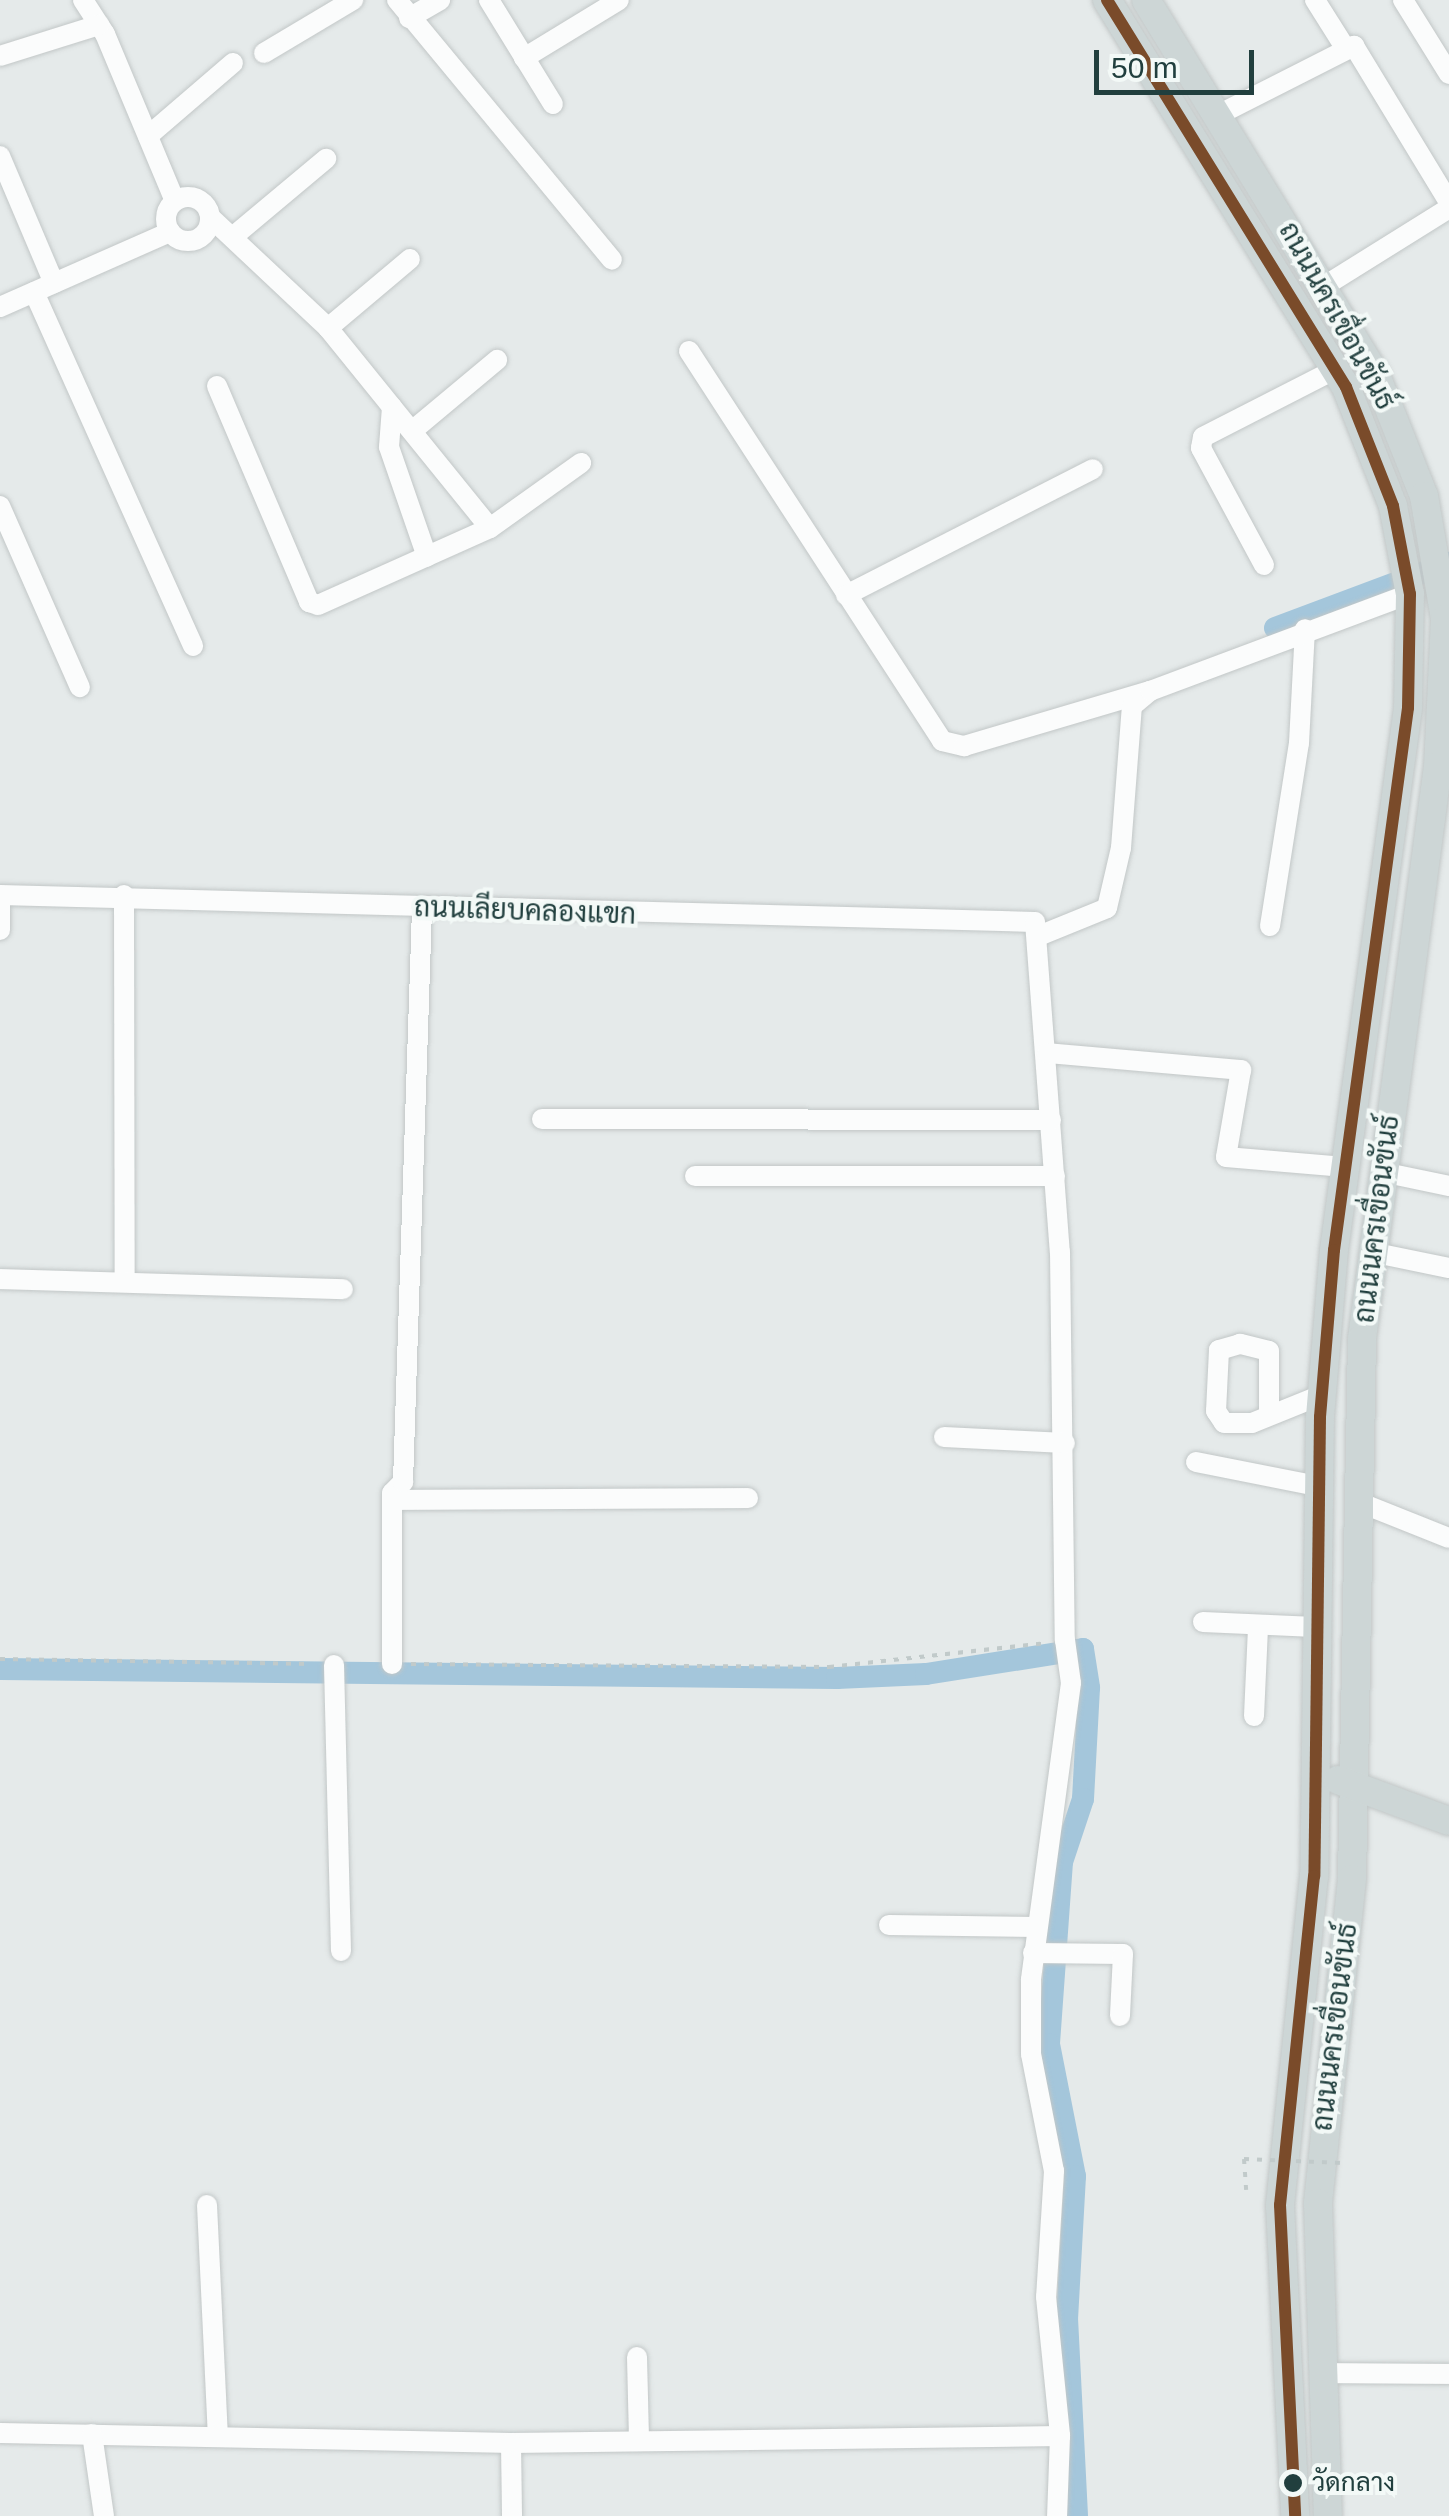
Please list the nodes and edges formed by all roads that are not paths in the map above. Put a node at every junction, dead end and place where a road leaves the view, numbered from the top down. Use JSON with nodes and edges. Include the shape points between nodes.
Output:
{"nodes":[{"id":1,"x":353,"y":0,"type":"edge"},
{"id":2,"x":440,"y":0,"type":"edge"},
{"id":3,"x":489,"y":0,"type":"edge"},
{"id":4,"x":618,"y":0,"type":"edge"},
{"id":5,"x":1108,"y":0,"type":"edge"},
{"id":6,"x":1146,"y":0,"type":"edge"},
{"id":7,"x":1315,"y":0,"type":"edge"},
{"id":8,"x":1404,"y":0,"type":"edge"},
{"id":9,"x":95,"y":9,"type":"edge"},
{"id":10,"x":403,"y":9,"type":"edge"},
{"id":11,"x":1344,"y":46,"type":"junction"},
{"id":12,"x":264,"y":53,"type":"dead end"},
{"id":13,"x":0,"y":56,"type":"edge"},
{"id":14,"x":524,"y":58,"type":"junction"},
{"id":15,"x":233,"y":63,"type":"dead end"},
{"id":16,"x":1449,"y":74,"type":"edge"},
{"id":17,"x":1197,"y":83,"type":"junction"},
{"id":18,"x":1170,"y":100,"type":"junction"},
{"id":19,"x":552,"y":104,"type":"dead end"},
{"id":20,"x":1218,"y":115,"type":"junction"},
{"id":21,"x":148,"y":136,"type":"junction"},
{"id":22,"x":0,"y":156,"type":"edge"},
{"id":23,"x":326,"y":158,"type":"dead end"},
{"id":24,"x":175,"y":201,"type":"junction"},
{"id":25,"x":1449,"y":205,"type":"edge"},
{"id":26,"x":210,"y":217,"type":"junction"},
{"id":27,"x":170,"y":232,"type":"junction"},
{"id":28,"x":235,"y":235,"type":"junction"},
{"id":29,"x":410,"y":259,"type":"dead end"},
{"id":30,"x":612,"y":260,"type":"dead end"},
{"id":31,"x":54,"y":284,"type":"junction"},
{"id":32,"x":1326,"y":285,"type":"junction"},
{"id":33,"x":34,"y":292,"type":"junction"},
{"id":34,"x":0,"y":308,"type":"edge"},
{"id":35,"x":328,"y":328,"type":"junction"},
{"id":36,"x":689,"y":351,"type":"dead end"},
{"id":37,"x":497,"y":360,"type":"dead end"},
{"id":38,"x":1336,"y":369,"type":"junction"},
{"id":39,"x":216,"y":386,"type":"dead end"},
{"id":40,"x":392,"y":407,"type":"junction"},
{"id":41,"x":412,"y":432,"type":"junction"},
{"id":42,"x":581,"y":463,"type":"dead end"},
{"id":43,"x":1092,"y":469,"type":"dead end"},
{"id":44,"x":0,"y":506,"type":"edge"},
{"id":45,"x":490,"y":528,"type":"junction"},
{"id":46,"x":426,"y":557,"type":"junction"},
{"id":47,"x":1264,"y":565,"type":"dead end"},
{"id":48,"x":1408,"y":581,"type":"junction"},
{"id":49,"x":846,"y":594,"type":"junction"},
{"id":50,"x":1305,"y":630,"type":"junction"},
{"id":51,"x":194,"y":646,"type":"dead end"},
{"id":52,"x":80,"y":687,"type":"dead end"},
{"id":53,"x":1150,"y":691,"type":"junction"},
{"id":54,"x":0,"y":895,"type":"edge"},
{"id":55,"x":124,"y":895,"type":"junction"},
{"id":56,"x":422,"y":908,"type":"junction"},
{"id":57,"x":1270,"y":926,"type":"dead end"},
{"id":58,"x":0,"y":930,"type":"edge"},
{"id":59,"x":1040,"y":935,"type":"junction"},
{"id":60,"x":1370,"y":986,"type":"junction"},
{"id":61,"x":1406,"y":991,"type":"junction"},
{"id":62,"x":1047,"y":1053,"type":"junction"},
{"id":63,"x":542,"y":1119,"type":"dead end"},
{"id":64,"x":1051,"y":1120,"type":"junction"},
{"id":65,"x":1345,"y":1168,"type":"junction"},
{"id":66,"x":1382,"y":1172,"type":"junction"},
{"id":67,"x":694,"y":1176,"type":"dead end"},
{"id":68,"x":1055,"y":1176,"type":"junction"},
{"id":69,"x":1449,"y":1186,"type":"edge"},
{"id":70,"x":1371,"y":1252,"type":"junction"},
{"id":71,"x":1449,"y":1268,"type":"edge"},
{"id":72,"x":0,"y":1279,"type":"edge"},
{"id":73,"x":125,"y":1282,"type":"junction"},
{"id":74,"x":343,"y":1289,"type":"dead end"},
{"id":75,"x":1321,"y":1396,"type":"junction"},
{"id":76,"x":1269,"y":1414,"type":"dead end"},
{"id":77,"x":944,"y":1436,"type":"dead end"},
{"id":78,"x":1065,"y":1443,"type":"junction"},
{"id":79,"x":1196,"y":1462,"type":"dead end"},
{"id":80,"x":1318,"y":1486,"type":"junction"},
{"id":81,"x":748,"y":1498,"type":"dead end"},
{"id":82,"x":392,"y":1500,"type":"junction"},
{"id":83,"x":1356,"y":1500,"type":"junction"},
{"id":84,"x":1449,"y":1538,"type":"edge"},
{"id":85,"x":1203,"y":1622,"type":"dead end"},
{"id":86,"x":1258,"y":1627,"type":"junction"},
{"id":87,"x":1315,"y":1627,"type":"junction"},
{"id":88,"x":1356,"y":1627,"type":"junction"},
{"id":89,"x":392,"y":1664,"type":"road end"},
{"id":90,"x":334,"y":1674,"type":"road end"},
{"id":91,"x":1254,"y":1716,"type":"dead end"},
{"id":92,"x":1318,"y":1776,"type":"junction"},
{"id":93,"x":1356,"y":1782,"type":"junction"},
{"id":94,"x":1449,"y":1821,"type":"edge"},
{"id":95,"x":888,"y":1925,"type":"dead end"},
{"id":96,"x":1036,"y":1927,"type":"junction"},
{"id":97,"x":341,"y":1951,"type":"dead end"},
{"id":98,"x":1048,"y":1953,"type":"junction"},
{"id":99,"x":1120,"y":2016,"type":"dead end"},
{"id":100,"x":207,"y":2205,"type":"dead end"},
{"id":101,"x":636,"y":2358,"type":"dead end"},
{"id":102,"x":1321,"y":2374,"type":"junction"},
{"id":103,"x":1449,"y":2374,"type":"edge"},
{"id":104,"x":0,"y":2432,"type":"edge"},
{"id":105,"x":92,"y":2434,"type":"junction"},
{"id":106,"x":218,"y":2436,"type":"junction"},
{"id":107,"x":1060,"y":2436,"type":"junction"},
{"id":108,"x":640,"y":2441,"type":"junction"},
{"id":109,"x":511,"y":2443,"type":"junction"},
{"id":110,"x":104,"y":2516,"type":"edge"},
{"id":111,"x":512,"y":2516,"type":"edge"},
{"id":112,"x":1056,"y":2516,"type":"edge"},
{"id":113,"x":1295,"y":2516,"type":"edge"},
{"id":114,"x":1328,"y":2516,"type":"edge"}],
"edges":[{"from":1,"to":12,"type":"street"},
{"from":2,"to":10,"type":"street"},
{"from":3,"to":14,"type":"street"},
{"from":4,"to":14,"type":"street"},
{"from":5,"to":18,"type":"main road","name":"ถนนนครเขื่อนขันธ์"},
{"from":6,"to":17,"type":"main road","name":"ถนนนครเขื่อนขันธ์"},
{"from":7,"to":11,"type":"street"},
{"from":8,"to":16,"type":"street"},
{"from":9,"to":13,"type":"street"},
{"from":9,"to":21,"type":"street"},
{"from":10,"to":30,"type":"street"},
{"from":11,"to":20,"type":"street"},
{"from":11,"to":25,"type":"street","via":[[1362,51]]},
{"from":14,"to":19,"type":"street"},
{"from":15,"to":21,"type":"street"},
{"from":17,"to":18,"type":"main road"},
{"from":17,"to":20,"type":"main road","name":"ถนนนครเขื่อนขันธ์"},
{"from":18,"to":38,"type":"main road","name":"ถนนนครเขื่อนขันธ์"},
{"from":20,"to":32,"type":"main road","name":"ถนนนครเขื่อนขันธ์"},
{"from":21,"to":24,"type":"street"},
{"from":22,"to":31,"type":"street"},
{"from":23,"to":28,"type":"street"},
{"from":24,"to":26,"type":"street","via":[[197,198]]},
{"from":24,"to":27,"type":"street","via":[[167,212]]},
{"from":25,"to":32,"type":"street"},
{"from":26,"to":27,"type":"street","via":[[194,240]]},
{"from":26,"to":28,"type":"street"},
{"from":27,"to":31,"type":"street"},
{"from":28,"to":35,"type":"street"},
{"from":29,"to":35,"type":"street"},
{"from":31,"to":33,"type":"street"},
{"from":32,"to":61,"type":"main road","name":"ถนนนครเขื่อนขันธ์","via":[[1376,372],[1404,442],[1437,558],[1444,619],[1440,748]]},
{"from":33,"to":34,"type":"street"},
{"from":33,"to":51,"type":"street"},
{"from":35,"to":40,"type":"street"},
{"from":36,"to":49,"type":"street"},
{"from":37,"to":41,"type":"street"},
{"from":38,"to":47,"type":"street","via":[[1203,436],[1201,448]]},
{"from":38,"to":48,"type":"main road","name":"ถนนนครเขื่อนขันธ์","via":[[1392,506]]},
{"from":39,"to":46,"type":"street","via":[[309,602],[329,603]]},
{"from":40,"to":41,"type":"street"},
{"from":40,"to":46,"type":"street","via":[[388,448]]},
{"from":41,"to":45,"type":"street"},
{"from":42,"to":45,"type":"street"},
{"from":43,"to":49,"type":"street"},
{"from":44,"to":52,"type":"street"},
{"from":45,"to":46,"type":"street"},
{"from":48,"to":50,"type":"street"},
{"from":48,"to":60,"type":"main road","name":"ถนนนครเขื่อนขันธ์","via":[[1408,708]]},
{"from":49,"to":53,"type":"street","via":[[942,741],[964,746]]},
{"from":50,"to":53,"type":"street"},
{"from":50,"to":57,"type":"street","via":[[1299,743]]},
{"from":53,"to":59,"type":"street","via":[[1128,714],[1121,848],[1108,908]]},
{"from":54,"to":55,"type":"street","name":"ถนนเลียบคลองแขก"},
{"from":54,"to":58,"type":"street"},
{"from":55,"to":56,"type":"street","name":"ถนนเลียบคลองแขก"},
{"from":55,"to":73,"type":"street"},
{"from":56,"to":59,"type":"street","name":"ถนนเลียบคลองแขก","via":[[1022,918],[1035,922]]},
{"from":56,"to":82,"type":"street","via":[[403,1482]]},
{"from":59,"to":62,"type":"street"},
{"from":60,"to":61,"type":"main road"},
{"from":60,"to":65,"type":"main road","name":"ถนนนครเขื่อนขันธ์"},
{"from":61,"to":66,"type":"main road","name":"ถนนนครเขื่อนขันธ์"},
{"from":62,"to":64,"type":"street"},
{"from":62,"to":65,"type":"street","via":[[1240,1070],[1226,1157]]},
{"from":63,"to":64,"type":"street"},
{"from":64,"to":68,"type":"street"},
{"from":65,"to":75,"type":"main road","name":"ถนนนครเขื่อนขันธ์"},
{"from":66,"to":69,"type":"street"},
{"from":66,"to":70,"type":"main road","name":"ถนนนครเขื่อนขันธ์"},
{"from":67,"to":68,"type":"street"},
{"from":68,"to":78,"type":"street"},
{"from":70,"to":71,"type":"street"},
{"from":70,"to":83,"type":"main road","name":"ถนนนครเขื่อนขันธ์"},
{"from":72,"to":73,"type":"street"},
{"from":73,"to":74,"type":"street"},
{"from":75,"to":76,"type":"street"},
{"from":75,"to":80,"type":"main road","name":"ถนนนครเขื่อนขันธ์"},
{"from":77,"to":78,"type":"street"},
{"from":78,"to":96,"type":"street","via":[[1071,1714]]},
{"from":79,"to":80,"type":"street"},
{"from":80,"to":87,"type":"main road","name":"ถนนนครเขื่อนขันธ์"},
{"from":81,"to":82,"type":"street"},
{"from":82,"to":89,"type":"street"},
{"from":83,"to":84,"type":"street"},
{"from":83,"to":88,"type":"main road","name":"ถนนนครเขื่อนขันธ์"},
{"from":85,"to":86,"type":"street"},
{"from":86,"to":87,"type":"street"},
{"from":86,"to":91,"type":"street"},
{"from":87,"to":88,"type":"main road"},
{"from":87,"to":92,"type":"main road","name":"ถนนนครเขื่อนขันธ์"},
{"from":88,"to":93,"type":"main road","name":"ถนนนครเขื่อนขันธ์"},
{"from":90,"to":97,"type":"street"},
{"from":92,"to":93,"type":"main road"},
{"from":92,"to":113,"type":"main road","name":"ถนนนครเขื่อนขันธ์","via":[[1280,2205]]},
{"from":93,"to":94,"type":"main road"},
{"from":93,"to":102,"type":"main road","name":"ถนนนครเขื่อนขันธ์","via":[[1352,1879],[1322,2125]]},
{"from":95,"to":96,"type":"street"},
{"from":96,"to":98,"type":"street"},
{"from":98,"to":99,"type":"street","via":[[1124,1954]]},
{"from":98,"to":107,"type":"street","via":[[1031,2054],[1054,2171],[1046,2297]]},
{"from":100,"to":106,"type":"street"},
{"from":101,"to":108,"type":"street"},
{"from":102,"to":103,"type":"street"},
{"from":102,"to":114,"type":"main road","name":"ถนนนครเขื่อนขันธ์"},
{"from":104,"to":105,"type":"street"},
{"from":105,"to":106,"type":"street"},
{"from":105,"to":110,"type":"street"},
{"from":106,"to":109,"type":"street"},
{"from":107,"to":108,"type":"street"},
{"from":107,"to":112,"type":"street"},
{"from":108,"to":109,"type":"street"},
{"from":109,"to":111,"type":"street"}]}
